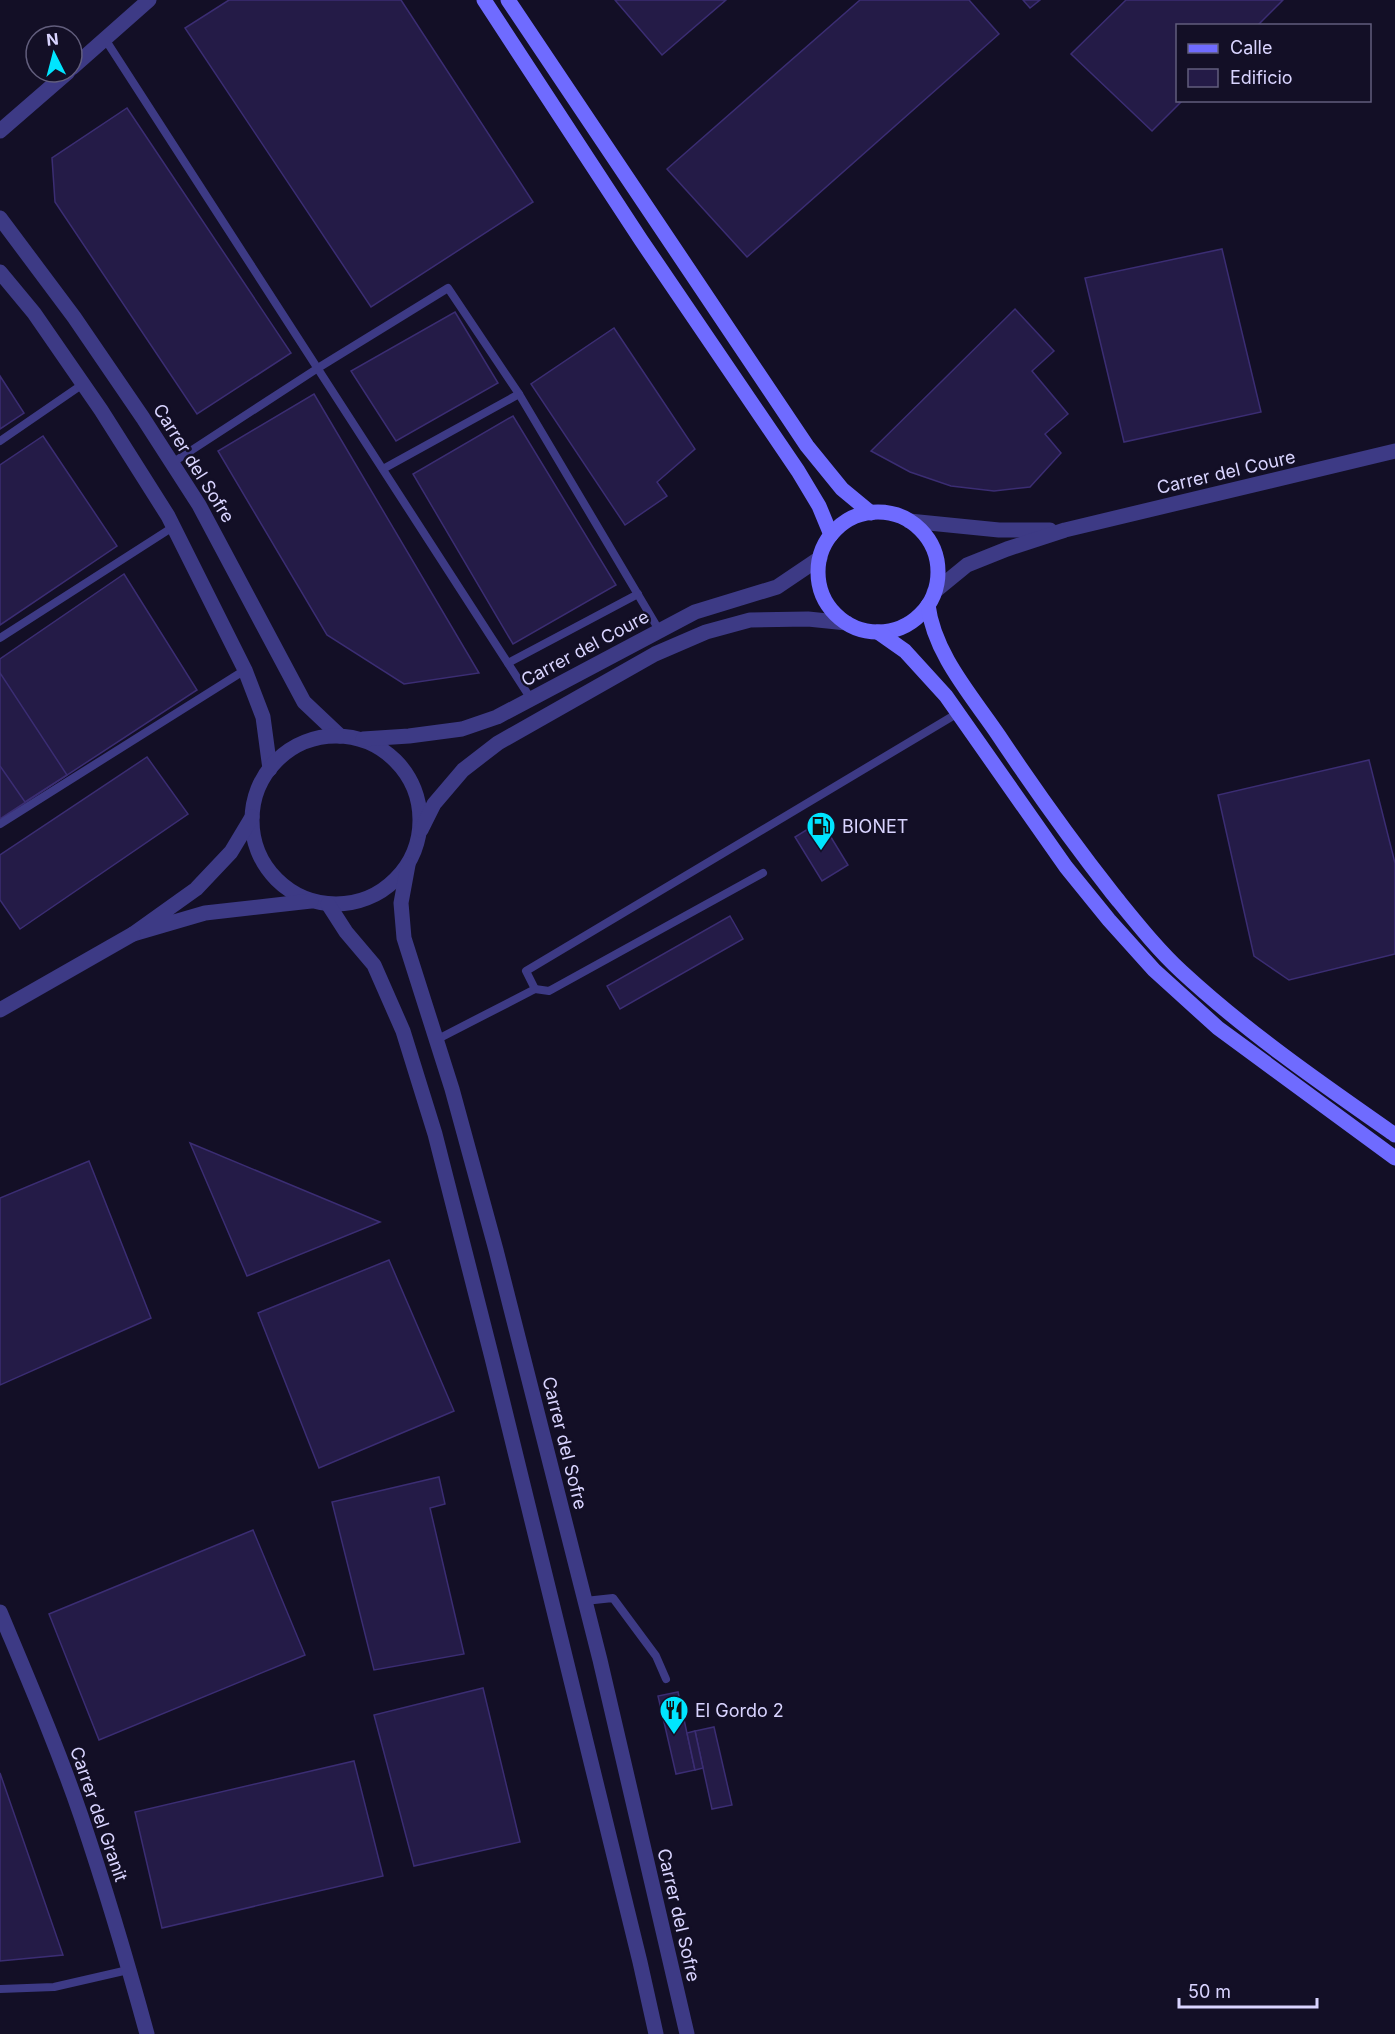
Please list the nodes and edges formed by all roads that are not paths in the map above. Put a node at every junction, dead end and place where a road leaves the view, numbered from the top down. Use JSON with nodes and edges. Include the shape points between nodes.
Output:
{"nodes":[{"id":1,"x":149,"y":0,"type":"edge"},
{"id":2,"x":484,"y":0,"type":"edge"},
{"id":3,"x":508,"y":0,"type":"edge"},
{"id":4,"x":105,"y":39,"type":"junction"},
{"id":5,"x":84,"y":57,"type":"edge"},
{"id":6,"x":54,"y":84,"type":"edge"},
{"id":7,"x":0,"y":131,"type":"edge"},
{"id":8,"x":0,"y":218,"type":"edge"},
{"id":9,"x":0,"y":272,"type":"edge"},
{"id":10,"x":318,"y":368,"type":"junction"},
{"id":11,"x":84,"y":384,"type":"junction"},
{"id":12,"x":519,"y":394,"type":"junction"},
{"id":13,"x":0,"y":441,"type":"edge"},
{"id":14,"x":1395,"y":452,"type":"edge"},
{"id":15,"x":172,"y":463,"type":"junction"},
{"id":16,"x":383,"y":469,"type":"junction"},
{"id":17,"x":871,"y":513,"type":"junction"},
{"id":18,"x":909,"y":521,"type":"junction"},
{"id":19,"x":173,"y":526,"type":"junction"},
{"id":20,"x":1065,"y":530,"type":"junction"},
{"id":21,"x":831,"y":535,"type":"junction"},
{"id":22,"x":820,"y":558,"type":"junction"},
{"id":23,"x":638,"y":594,"type":"junction"},
{"id":24,"x":931,"y":599,"type":"junction"},
{"id":25,"x":847,"y":623,"type":"junction"},
{"id":26,"x":659,"y":630,"type":"junction"},
{"id":27,"x":878,"y":632,"type":"junction"},
{"id":28,"x":0,"y":638,"type":"edge"},
{"id":29,"x":508,"y":663,"type":"junction"},
{"id":30,"x":245,"y":670,"type":"junction"},
{"id":31,"x":531,"y":699,"type":"junction"},
{"id":32,"x":958,"y":713,"type":"junction"},
{"id":33,"x":340,"y":736,"type":"junction"},
{"id":34,"x":359,"y":739,"type":"junction"},
{"id":35,"x":270,"y":769,"type":"junction"},
{"id":36,"x":252,"y":817,"type":"junction"},
{"id":37,"x":0,"y":824,"type":"edge"},
{"id":38,"x":420,"y":832,"type":"junction"},
{"id":39,"x":408,"y":865,"type":"junction"},
{"id":40,"x":763,"y":873,"type":"dead end"},
{"id":41,"x":322,"y":902,"type":"junction"},
{"id":42,"x":133,"y":934,"type":"junction"},
{"id":43,"x":535,"y":989,"type":"junction"},
{"id":44,"x":0,"y":1010,"type":"edge"},
{"id":45,"x":436,"y":1040,"type":"junction"},
{"id":46,"x":1395,"y":1135,"type":"edge"},
{"id":47,"x":1395,"y":1158,"type":"edge"},
{"id":48,"x":585,"y":1601,"type":"junction"},
{"id":49,"x":0,"y":1612,"type":"edge"},
{"id":50,"x":666,"y":1680,"type":"dead end"},
{"id":51,"x":128,"y":1970,"type":"junction"},
{"id":52,"x":0,"y":1989,"type":"edge"},
{"id":53,"x":146,"y":2032,"type":"edge"},
{"id":54,"x":656,"y":2034,"type":"edge"},
{"id":55,"x":687,"y":2034,"type":"edge"}],
"edges":[{"from":1,"to":4,"type":"street"},
{"from":2,"to":21,"type":"main road","via":[[798,471]]},
{"from":3,"to":17,"type":"main road","via":[[807,446],[842,489]]},
{"from":4,"to":5,"type":"street"},
{"from":4,"to":10,"type":"lane"},
{"from":6,"to":7,"type":"street"},
{"from":8,"to":15,"type":"street","name":"Carrer del Sofre","via":[[74,317]]},
{"from":9,"to":11,"type":"street"},
{"from":10,"to":12,"type":"lane","via":[[448,288]]},
{"from":10,"to":15,"type":"lane"},
{"from":10,"to":16,"type":"lane"},
{"from":11,"to":13,"type":"lane"},
{"from":11,"to":19,"type":"street"},
{"from":12,"to":16,"type":"lane"},
{"from":12,"to":23,"type":"lane"},
{"from":14,"to":20,"type":"street","name":"Carrer del Coure"},
{"from":15,"to":33,"type":"street","name":"Carrer del Sofre","via":[[199,505],[304,702]]},
{"from":16,"to":29,"type":"lane"},
{"from":17,"to":18,"type":"main road","via":[[886,513]]},
{"from":17,"to":21,"type":"main road","via":[[846,522]]},
{"from":18,"to":20,"type":"street","name":"Carrer del Coure","via":[[999,530]]},
{"from":18,"to":24,"type":"main road","via":[[927,538],[935,554],[938,572]]},
{"from":19,"to":28,"type":"lane"},
{"from":19,"to":30,"type":"street"},
{"from":20,"to":24,"type":"street","name":"Carrer del Coure","via":[[967,565]]},
{"from":21,"to":22,"type":"main road"},
{"from":22,"to":25,"type":"main road","via":[[820,587],[827,604]]},
{"from":22,"to":26,"type":"street","name":"Carrer del Coure","via":[[777,587],[695,612]]},
{"from":23,"to":26,"type":"lane"},
{"from":23,"to":29,"type":"lane"},
{"from":24,"to":27,"type":"main road","via":[[908,624]]},
{"from":24,"to":46,"type":"main road","via":[[930,625],[960,679],[1037,792],[1137,924],[1181,971],[1237,1020]]},
{"from":25,"to":27,"type":"main road"},
{"from":25,"to":38,"type":"street","via":[[750,620],[706,632],[655,654],[498,743],[463,770],[434,804]]},
{"from":26,"to":31,"type":"street","name":"Carrer del Coure"},
{"from":27,"to":32,"type":"main road","via":[[919,665]]},
{"from":29,"to":31,"type":"lane"},
{"from":30,"to":35,"type":"street","via":[[263,717]]},
{"from":30,"to":37,"type":"lane"},
{"from":31,"to":34,"type":"street","name":"Carrer del Coure","via":[[462,729]]},
{"from":32,"to":43,"type":"lane","via":[[526,971]]},
{"from":32,"to":47,"type":"main road","via":[[1066,867],[1154,970],[1218,1028]]},
{"from":33,"to":34,"type":"street"},
{"from":33,"to":35,"type":"street","via":[[298,745]]},
{"from":34,"to":38,"type":"street","via":[[393,758],[411,781],[418,800]]},
{"from":35,"to":36,"type":"street","via":[[258,788]]},
{"from":36,"to":41,"type":"street","via":[[257,850],[266,867],[289,890]]},
{"from":36,"to":42,"type":"street","via":[[231,852],[196,889]]},
{"from":38,"to":39,"type":"street"},
{"from":39,"to":41,"type":"street","via":[[372,896],[352,903]]},
{"from":39,"to":45,"type":"street","name":"Carrer del Sofre","via":[[401,903],[404,938]]},
{"from":40,"to":43,"type":"lane","via":[[549,991]]},
{"from":41,"to":42,"type":"street","via":[[205,913]]},
{"from":41,"to":54,"type":"street","via":[[374,965],[403,1031],[435,1134]]},
{"from":42,"to":44,"type":"street"},
{"from":43,"to":45,"type":"lane"},
{"from":45,"to":48,"type":"street","name":"Carrer del Sofre","via":[[496,1250]]},
{"from":48,"to":50,"type":"lane","via":[[613,1598],[656,1656]]},
{"from":48,"to":55,"type":"street","name":"Carrer del Sofre"},
{"from":49,"to":51,"type":"street","name":"Carrer del Granit","via":[[80,1814]]},
{"from":51,"to":52,"type":"lane","via":[[54,1987]]},
{"from":51,"to":53,"type":"street","name":"Carrer del Granit"}]}
